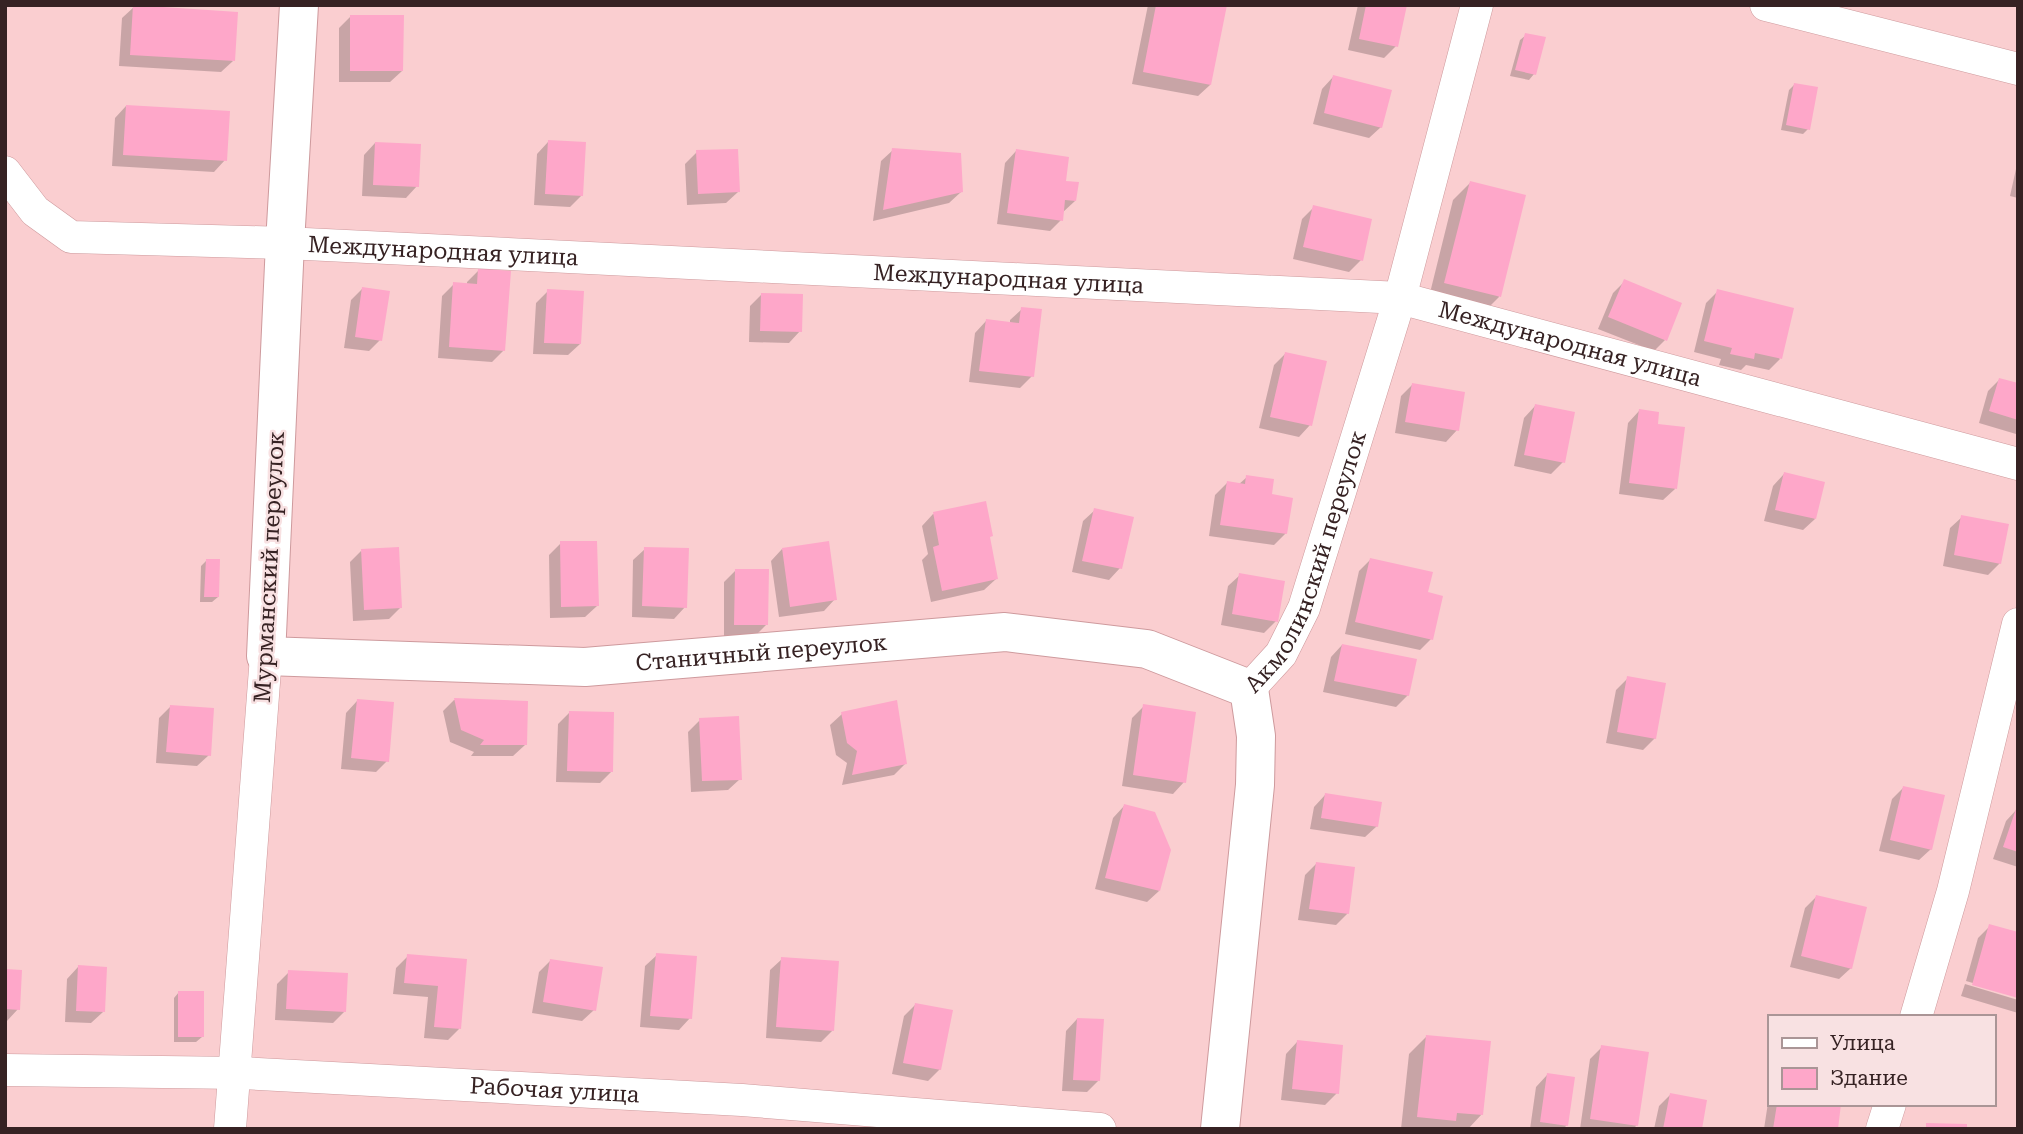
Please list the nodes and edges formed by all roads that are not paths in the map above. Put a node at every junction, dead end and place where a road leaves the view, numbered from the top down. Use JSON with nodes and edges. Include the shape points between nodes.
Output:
{"nodes":[{"id":1,"x":299,"y":5,"type":"edge"},
{"id":2,"x":1477,"y":5,"type":"edge"},
{"id":3,"x":1766,"y":5,"type":"edge"},
{"id":4,"x":2018,"y":69,"type":"edge"},
{"id":5,"x":5,"y":172,"type":"edge"},
{"id":6,"x":285,"y":243,"type":"junction"},
{"id":7,"x":1400,"y":298,"type":"junction"},
{"id":8,"x":2018,"y":464,"type":"edge"},
{"id":9,"x":2018,"y":624,"type":"edge"},
{"id":10,"x":266,"y":656,"type":"junction"},
{"id":11,"x":1249,"y":689,"type":"junction"},
{"id":12,"x":1917,"y":1015,"type":"edge"},
{"id":13,"x":5,"y":1070,"type":"edge"},
{"id":14,"x":234,"y":1073,"type":"junction"},
{"id":15,"x":1889,"y":1106,"type":"edge"},
{"id":16,"x":230,"y":1129,"type":"edge"},
{"id":17,"x":1100,"y":1129,"type":"edge"},
{"id":18,"x":1220,"y":1129,"type":"edge"},
{"id":19,"x":1882,"y":1129,"type":"edge"}],
"edges":[{"from":1,"to":6,"type":"street","name":"Мурманский переулок"},
{"from":2,"to":7,"type":"street","name":"Акмолинский переулок"},
{"from":3,"to":4,"type":"street"},
{"from":5,"to":6,"type":"street","name":"Международная улица","via":[[35,211],[71,237]]},
{"from":6,"to":7,"type":"street","name":"Международная улица"},
{"from":6,"to":10,"type":"street","name":"Мурманский переулок"},
{"from":7,"to":8,"type":"street","name":"Международная улица"},
{"from":7,"to":11,"type":"street","name":"Акмолинский переулок","via":[[1304,608],[1281,654]]},
{"from":9,"to":12,"type":"street","via":[[1953,891]]},
{"from":10,"to":11,"type":"street","name":"Станичный переулок","via":[[585,667],[1005,632],[1147,649]]},
{"from":10,"to":14,"type":"street","name":"Мурманский переулок"},
{"from":11,"to":18,"type":"street","name":"Акмолинский переулок","via":[[1256,736],[1255,785]]},
{"from":13,"to":14,"type":"street","name":"Рабочая улица"},
{"from":14,"to":16,"type":"street","name":"Мурманский переулок"},
{"from":14,"to":17,"type":"street","name":"Рабочая улица","via":[[742,1100]]},
{"from":15,"to":19,"type":"street"}]}
